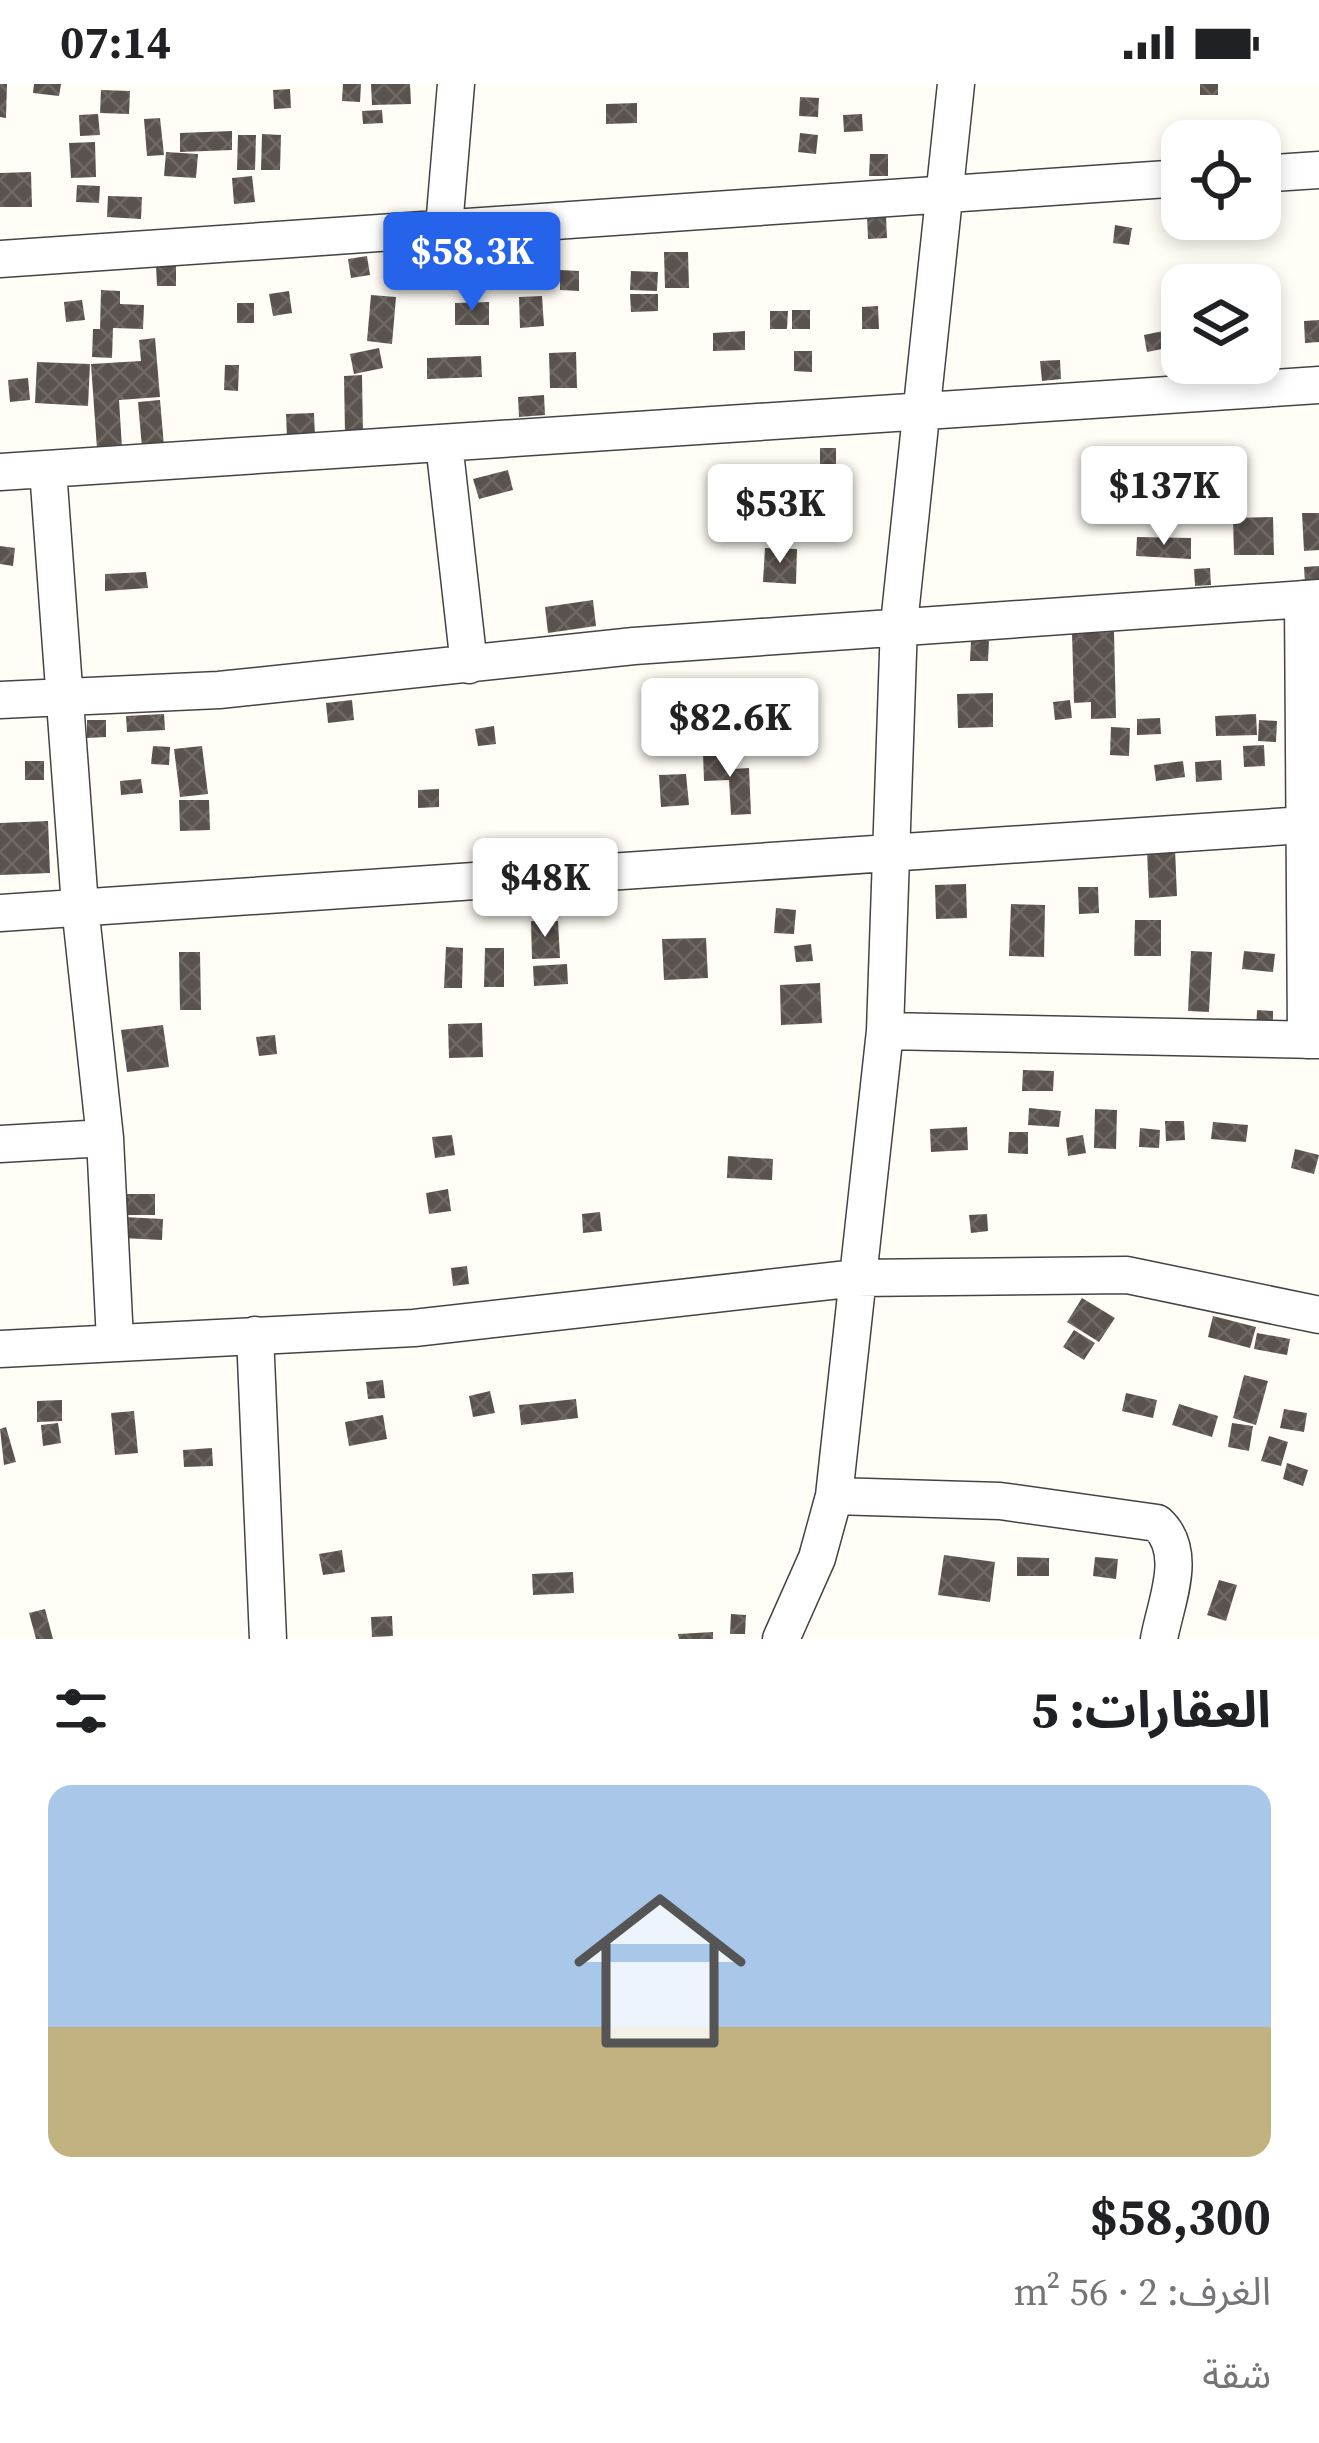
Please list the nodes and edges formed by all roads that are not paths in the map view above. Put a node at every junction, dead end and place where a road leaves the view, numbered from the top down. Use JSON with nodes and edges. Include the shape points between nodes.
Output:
{"nodes":[{"id":1,"x":456,"y":84,"type":"edge"},
{"id":2,"x":956,"y":84,"type":"edge"},
{"id":3,"x":1319,"y":170,"type":"edge"},
{"id":4,"x":1281,"y":173,"type":"edge"},
{"id":5,"x":1161,"y":179,"type":"edge"},
{"id":6,"x":943,"y":192,"type":"junction"},
{"id":7,"x":444,"y":227,"type":"junction"},
{"id":8,"x":0,"y":259,"type":"edge"},
{"id":9,"x":1319,"y":385,"type":"edge"},
{"id":10,"x":919,"y":415,"type":"junction"},
{"id":11,"x":444,"y":443,"type":"junction"},
{"id":12,"x":48,"y":470,"type":"junction"},
{"id":13,"x":0,"y":472,"type":"edge"},
{"id":14,"x":1311,"y":599,"type":"edge"},
{"id":15,"x":899,"y":624,"type":"junction"},
{"id":16,"x":469,"y":665,"type":"junction"},
{"id":17,"x":66,"y":695,"type":"junction"},
{"id":18,"x":0,"y":700,"type":"edge"},
{"id":19,"x":1312,"y":825,"type":"edge"},
{"id":20,"x":892,"y":851,"type":"junction"},
{"id":21,"x":80,"y":906,"type":"junction"},
{"id":22,"x":0,"y":913,"type":"edge"},
{"id":23,"x":885,"y":1031,"type":"junction"},
{"id":24,"x":1313,"y":1040,"type":"edge"},
{"id":25,"x":105,"y":1138,"type":"junction"},
{"id":26,"x":0,"y":1144,"type":"edge"},
{"id":27,"x":857,"y":1278,"type":"junction"},
{"id":28,"x":1319,"y":1315,"type":"edge"},
{"id":29,"x":255,"y":1335,"type":"junction"},
{"id":30,"x":115,"y":1341,"type":"junction"},
{"id":31,"x":0,"y":1349,"type":"edge"},
{"id":32,"x":834,"y":1496,"type":"junction"},
{"id":33,"x":268,"y":1639,"type":"edge"},
{"id":34,"x":781,"y":1639,"type":"edge"},
{"id":35,"x":1159,"y":1639,"type":"edge"}],
"edges":[{"from":1,"to":7,"type":"street"},
{"from":2,"to":6,"type":"street"},
{"from":3,"to":4,"type":"street"},
{"from":5,"to":6,"type":"street"},
{"from":6,"to":7,"type":"street"},
{"from":6,"to":10,"type":"street"},
{"from":7,"to":8,"type":"street"},
{"from":9,"to":10,"type":"street"},
{"from":10,"to":11,"type":"street"},
{"from":10,"to":15,"type":"street"},
{"from":11,"to":12,"type":"street"},
{"from":11,"to":16,"type":"street"},
{"from":12,"to":13,"type":"street"},
{"from":12,"to":17,"type":"street"},
{"from":14,"to":15,"type":"street"},
{"from":14,"to":19,"type":"street"},
{"from":15,"to":16,"type":"street"},
{"from":15,"to":20,"type":"street"},
{"from":16,"to":17,"type":"street","via":[[219,690]]},
{"from":17,"to":18,"type":"street"},
{"from":17,"to":21,"type":"street"},
{"from":19,"to":20,"type":"street"},
{"from":19,"to":24,"type":"street"},
{"from":20,"to":21,"type":"street"},
{"from":20,"to":23,"type":"street"},
{"from":21,"to":22,"type":"street"},
{"from":21,"to":25,"type":"street"},
{"from":23,"to":24,"type":"street"},
{"from":23,"to":27,"type":"street"},
{"from":25,"to":26,"type":"street"},
{"from":25,"to":30,"type":"street"},
{"from":27,"to":28,"type":"street","via":[[1127,1275]]},
{"from":27,"to":29,"type":"street","via":[[414,1328]]},
{"from":27,"to":32,"type":"street"},
{"from":29,"to":30,"type":"street"},
{"from":29,"to":33,"type":"street"},
{"from":30,"to":31,"type":"street"},
{"from":32,"to":34,"type":"street"},
{"from":32,"to":35,"type":"street","via":[[1000,1501],[1157,1523],[1172,1536],[1175,1557]]}]}
